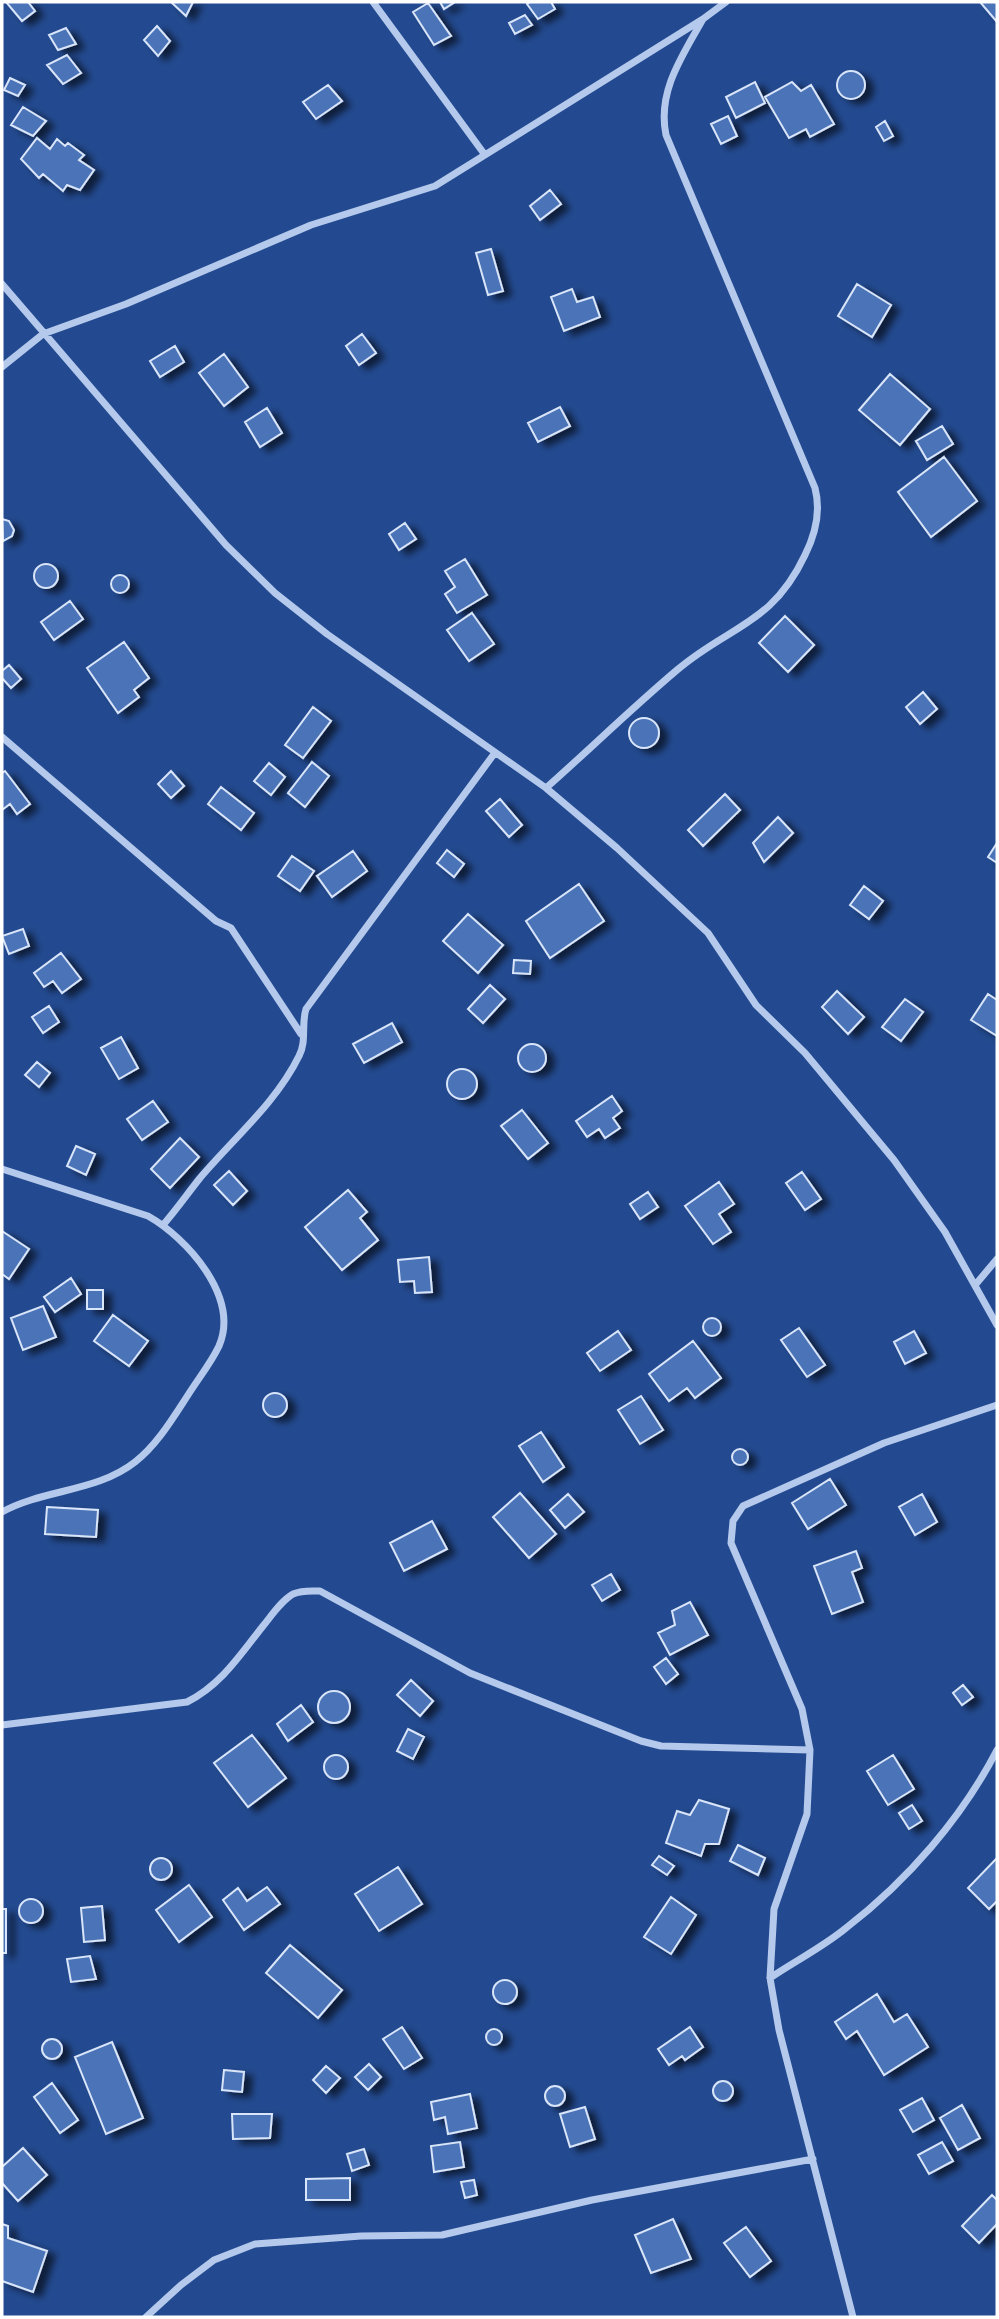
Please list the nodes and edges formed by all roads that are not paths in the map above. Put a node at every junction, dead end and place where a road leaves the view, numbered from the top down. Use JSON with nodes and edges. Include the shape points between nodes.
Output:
{"nodes":[{"id":1,"x":373,"y":2,"type":"edge"},
{"id":2,"x":726,"y":2,"type":"edge"},
{"id":3,"x":703,"y":19,"type":"junction"},
{"id":4,"x":485,"y":155,"type":"junction"},
{"id":5,"x":2,"y":284,"type":"edge"},
{"id":6,"x":43,"y":334,"type":"junction"},
{"id":7,"x":2,"y":367,"type":"edge"},
{"id":8,"x":2,"y":737,"type":"edge"},
{"id":9,"x":494,"y":754,"type":"junction"},
{"id":10,"x":546,"y":788,"type":"junction"},
{"id":11,"x":304,"y":1038,"type":"junction"},
{"id":12,"x":2,"y":1169,"type":"edge"},
{"id":13,"x":163,"y":1225,"type":"junction"},
{"id":14,"x":997,"y":1259,"type":"edge"},
{"id":15,"x":976,"y":1284,"type":"junction"},
{"id":16,"x":997,"y":1325,"type":"edge"},
{"id":17,"x":997,"y":1405,"type":"edge"},
{"id":18,"x":2,"y":1512,"type":"edge"},
{"id":19,"x":2,"y":1725,"type":"edge"},
{"id":20,"x":810,"y":1750,"type":"junction"},
{"id":21,"x":997,"y":1750,"type":"edge"},
{"id":22,"x":770,"y":1978,"type":"junction"},
{"id":23,"x":813,"y":2159,"type":"junction"},
{"id":24,"x":146,"y":2317,"type":"edge"},
{"id":25,"x":853,"y":2317,"type":"edge"}],
"edges":[{"from":1,"to":4,"type":"street"},
{"from":2,"to":3,"type":"street"},
{"from":3,"to":4,"type":"street"},
{"from":3,"to":10,"type":"street","via":[[666,90],[662,115],[666,135],[820,505],[787,590],[766,611],[676,671]]},
{"from":4,"to":6,"type":"street","via":[[413,195],[311,225],[127,304]]},
{"from":5,"to":6,"type":"street"},
{"from":6,"to":7,"type":"street"},
{"from":6,"to":9,"type":"street","via":[[226,545],[275,593]]},
{"from":8,"to":11,"type":"street","via":[[216,921],[231,928]]},
{"from":9,"to":10,"type":"street"},
{"from":9,"to":11,"type":"street","via":[[306,1009]]},
{"from":10,"to":15,"type":"street","via":[[708,933],[756,1005],[805,1053],[894,1160]]},
{"from":11,"to":13,"type":"street","via":[[300,1056],[256,1117]]},
{"from":12,"to":13,"type":"street","via":[[148,1216]]},
{"from":13,"to":18,"type":"street","via":[[187,1245],[212,1279],[223,1318],[220,1344],[170,1422],[136,1461],[104,1480],[25,1499]]},
{"from":14,"to":15,"type":"street"},
{"from":15,"to":16,"type":"street"},
{"from":17,"to":20,"type":"street","via":[[884,1443],[743,1506],[733,1521],[731,1543],[802,1709]]},
{"from":19,"to":20,"type":"street","via":[[187,1702],[221,1679],[277,1608],[303,1590],[320,1591],[470,1673],[641,1741],[661,1746]]},
{"from":20,"to":22,"type":"street","via":[[807,1814],[774,1909]]},
{"from":21,"to":22,"type":"street","via":[[951,1822],[894,1889],[845,1930]]},
{"from":22,"to":23,"type":"street"},
{"from":23,"to":24,"type":"street","via":[[592,2200],[462,2232],[255,2244],[214,2260]]},
{"from":23,"to":25,"type":"street"}]}
